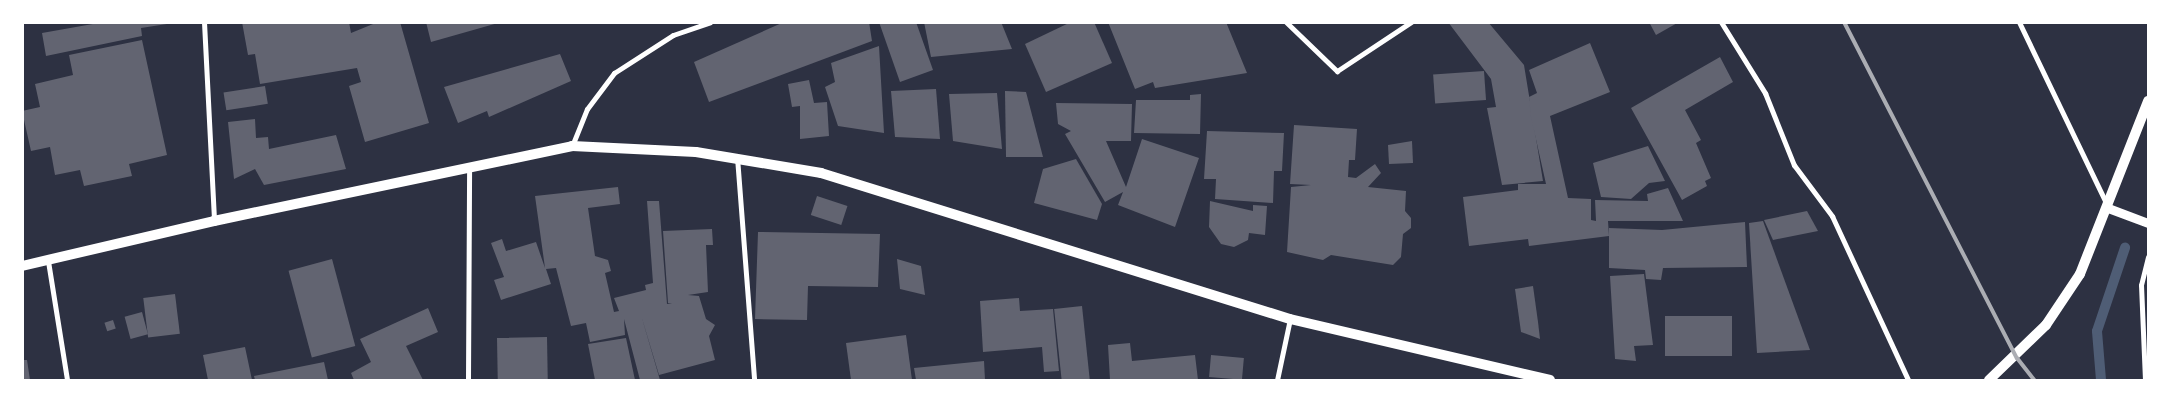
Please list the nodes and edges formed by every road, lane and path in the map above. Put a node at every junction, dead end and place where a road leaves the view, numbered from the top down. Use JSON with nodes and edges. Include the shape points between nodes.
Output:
{"nodes":[{"id":1,"x":204,"y":22,"type":"edge"},
{"id":2,"x":710,"y":22,"type":"edge"},
{"id":3,"x":1286,"y":22,"type":"edge"},
{"id":4,"x":1411,"y":22,"type":"edge"},
{"id":5,"x":1721,"y":22,"type":"edge"},
{"id":6,"x":2019,"y":22,"type":"edge"},
{"id":7,"x":2148,"y":101,"type":"edge"},
{"id":8,"x":572,"y":146,"type":"junction"},
{"id":9,"x":737,"y":157,"type":"junction"},
{"id":10,"x":469,"y":168,"type":"junction"},
{"id":11,"x":2108,"y":208,"type":"junction"},
{"id":12,"x":214,"y":221,"type":"junction"},
{"id":13,"x":2148,"y":223,"type":"edge"},
{"id":14,"x":2148,"y":257,"type":"edge"},
{"id":15,"x":48,"y":262,"type":"junction"},
{"id":16,"x":22,"y":266,"type":"edge"},
{"id":17,"x":1290,"y":319,"type":"junction"},
{"id":18,"x":67,"y":380,"type":"edge"},
{"id":19,"x":468,"y":380,"type":"edge"},
{"id":20,"x":754,"y":380,"type":"edge"},
{"id":21,"x":1277,"y":380,"type":"edge"},
{"id":22,"x":1550,"y":380,"type":"edge"},
{"id":23,"x":1908,"y":380,"type":"edge"},
{"id":24,"x":1989,"y":380,"type":"edge"},
{"id":25,"x":2145,"y":380,"type":"edge"}],
"edges":[{"from":1,"to":12,"type":"street"},
{"from":2,"to":8,"type":"street","via":[[673,35],[614,73],[587,109]]},
{"from":3,"to":4,"type":"street","via":[[1337,71]]},
{"from":5,"to":23,"type":"street","via":[[1765,93],[1794,165],[1832,216]]},
{"from":6,"to":11,"type":"street"},
{"from":7,"to":11,"type":"main road"},
{"from":8,"to":9,"type":"main road"},
{"from":8,"to":10,"type":"main road"},
{"from":9,"to":17,"type":"main road","via":[[821,173]]},
{"from":9,"to":20,"type":"street"},
{"from":10,"to":12,"type":"main road"},
{"from":10,"to":19,"type":"street"},
{"from":11,"to":13,"type":"street"},
{"from":11,"to":24,"type":"main road","via":[[2080,274],[2046,325]]},
{"from":12,"to":15,"type":"main road"},
{"from":14,"to":25,"type":"street","via":[[2141,285]]},
{"from":15,"to":16,"type":"main road"},
{"from":15,"to":18,"type":"street"},
{"from":17,"to":21,"type":"street"},
{"from":17,"to":22,"type":"main road"}]}
